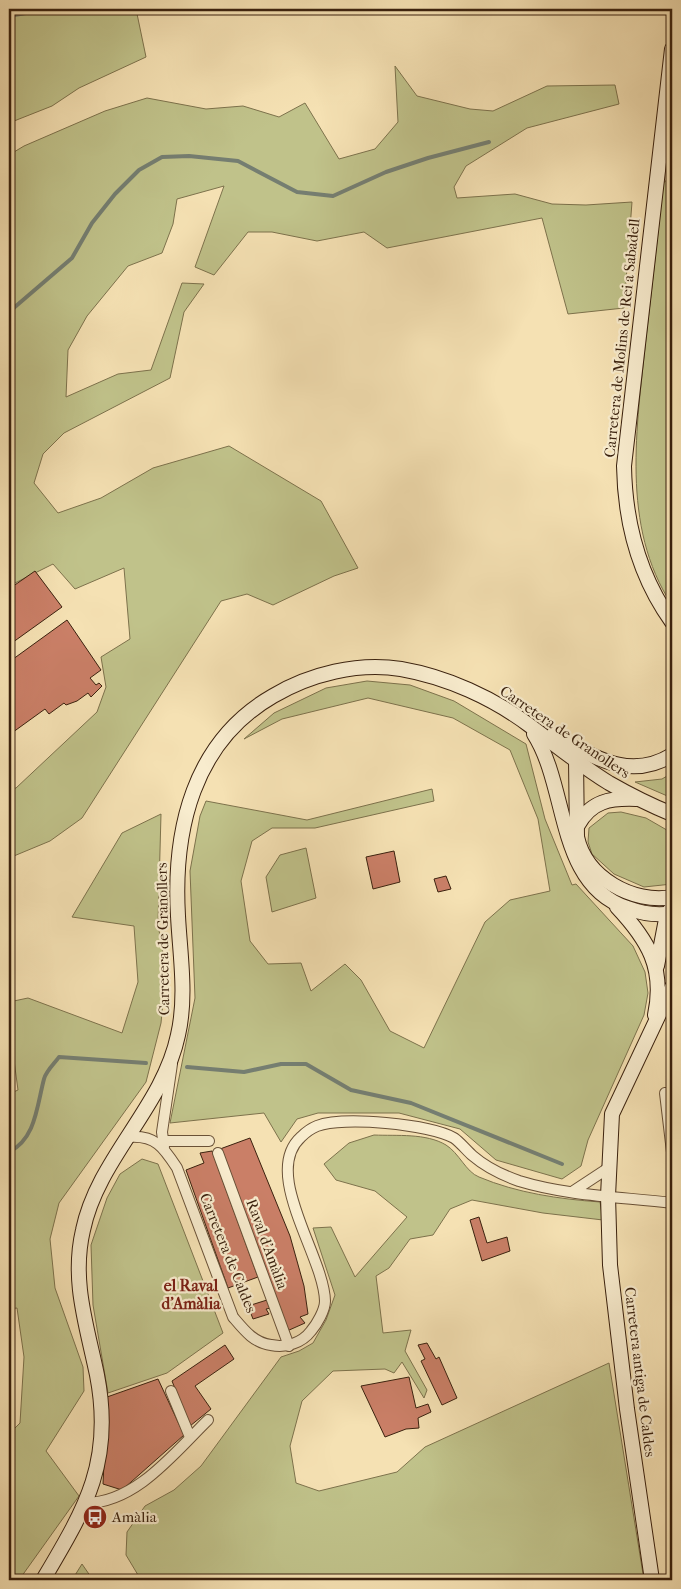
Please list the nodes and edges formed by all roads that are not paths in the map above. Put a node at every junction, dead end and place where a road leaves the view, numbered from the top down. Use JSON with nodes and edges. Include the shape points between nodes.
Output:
{"nodes":[{"id":1,"x":672,"y":49,"type":"edge"},
{"id":2,"x":672,"y":622,"type":"edge"},
{"id":3,"x":529,"y":724,"type":"junction"},
{"id":4,"x":672,"y":755,"type":"edge"},
{"id":5,"x":576,"y":760,"type":"junction"},
{"id":6,"x":638,"y":799,"type":"junction"},
{"id":7,"x":672,"y":814,"type":"edge"},
{"id":8,"x":577,"y":826,"type":"junction"},
{"id":9,"x":609,"y":882,"type":"junction"},
{"id":10,"x":672,"y":897,"type":"edge"},
{"id":11,"x":615,"y":904,"type":"junction"},
{"id":12,"x":671,"y":914,"type":"edge"},
{"id":13,"x":657,"y":968,"type":"junction"},
{"id":14,"x":672,"y":987,"type":"edge"},
{"id":15,"x":651,"y":1031,"type":"junction"},
{"id":16,"x":173,"y":1054,"type":"junction"},
{"id":17,"x":665,"y":1093,"type":"dead end"},
{"id":18,"x":129,"y":1137,"type":"junction"},
{"id":19,"x":209,"y":1141,"type":"dead end"},
{"id":20,"x":164,"y":1144,"type":"junction"},
{"id":21,"x":672,"y":1152,"type":"edge"},
{"id":22,"x":218,"y":1153,"type":"dead end"},
{"id":23,"x":610,"y":1167,"type":"junction"},
{"id":24,"x":572,"y":1192,"type":"junction"},
{"id":25,"x":608,"y":1196,"type":"junction"},
{"id":26,"x":672,"y":1203,"type":"edge"},
{"id":27,"x":288,"y":1346,"type":"junction"},
{"id":28,"x":171,"y":1391,"type":"dead end"},
{"id":29,"x":208,"y":1420,"type":"dead end"},
{"id":30,"x":190,"y":1438,"type":"junction"},
{"id":31,"x":86,"y":1504,"type":"junction"},
{"id":32,"x":43,"y":1580,"type":"edge"},
{"id":33,"x":652,"y":1580,"type":"edge"}],
"edges":[{"from":1,"to":2,"type":"main road","name":"Carretera de Molins de Rei a Sabadell","via":[[624,466],[625,501],[634,542],[650,585]]},
{"from":3,"to":4,"type":"main road","via":[[617,765],[647,766]]},
{"from":3,"to":5,"type":"main road","name":"Carretera de Granollers"},
{"from":3,"to":11,"type":"main road","via":[[550,767],[575,859],[599,892]]},
{"from":3,"to":16,"type":"main road","name":"Carretera de Granollers","via":[[454,684],[378,667],[327,674],[296,684],[264,701],[242,718],[220,741],[198,776],[183,822],[177,892],[183,998]]},
{"from":5,"to":6,"type":"main road","name":"Carretera de Granollers"},
{"from":5,"to":8,"type":"main road"},
{"from":6,"to":7,"type":"main road","name":"Carretera de Granollers"},
{"from":6,"to":8,"type":"main road","via":[[602,801],[586,812]]},
{"from":8,"to":9,"type":"main road","via":[[583,855]]},
{"from":9,"to":10,"type":"main road","via":[[639,896]]},
{"from":9,"to":12,"type":"main road","via":[[634,901]]},
{"from":11,"to":12,"type":"main road","via":[[644,913]]},
{"from":11,"to":13,"type":"main road","via":[[640,934]]},
{"from":12,"to":13,"type":"main road"},
{"from":13,"to":15,"type":"main road","via":[[656,1007]]},
{"from":14,"to":15,"type":"main road"},
{"from":15,"to":23,"type":"main road","name":"Carretera antiga de Caldes","via":[[612,1114]]},
{"from":16,"to":18,"type":"main road","name":"Carretera de Granollers","via":[[157,1091]]},
{"from":16,"to":20,"type":"street","via":[[162,1132]]},
{"from":17,"to":21,"type":"street"},
{"from":18,"to":20,"type":"street","via":[[139,1136]]},
{"from":18,"to":31,"type":"main road","via":[[92,1202],[80,1245],[78,1286],[98,1379],[101,1422],[97,1465]]},
{"from":19,"to":20,"type":"street"},
{"from":20,"to":27,"type":"street","name":"Carretera de Caldes","via":[[177,1168],[234,1317],[260,1343]]},
{"from":22,"to":27,"type":"street","name":"Raval d'Amàlia"},
{"from":23,"to":24,"type":"street"},
{"from":23,"to":25,"type":"main road","name":"Carretera antiga de Caldes"},
{"from":24,"to":25,"type":"street"},
{"from":24,"to":27,"type":"street","via":[[554,1190],[496,1172],[455,1139],[435,1130],[391,1123],[345,1122],[317,1126],[292,1148],[287,1167],[289,1187],[321,1280],[325,1302],[317,1324],[306,1337]]},
{"from":25,"to":26,"type":"street"},
{"from":25,"to":33,"type":"main road","name":"Carretera antiga de Caldes","via":[[611,1275]]},
{"from":28,"to":30,"type":"street"},
{"from":29,"to":30,"type":"street"},
{"from":30,"to":31,"type":"street","via":[[153,1472],[115,1498]]},
{"from":31,"to":32,"type":"main road"}]}
